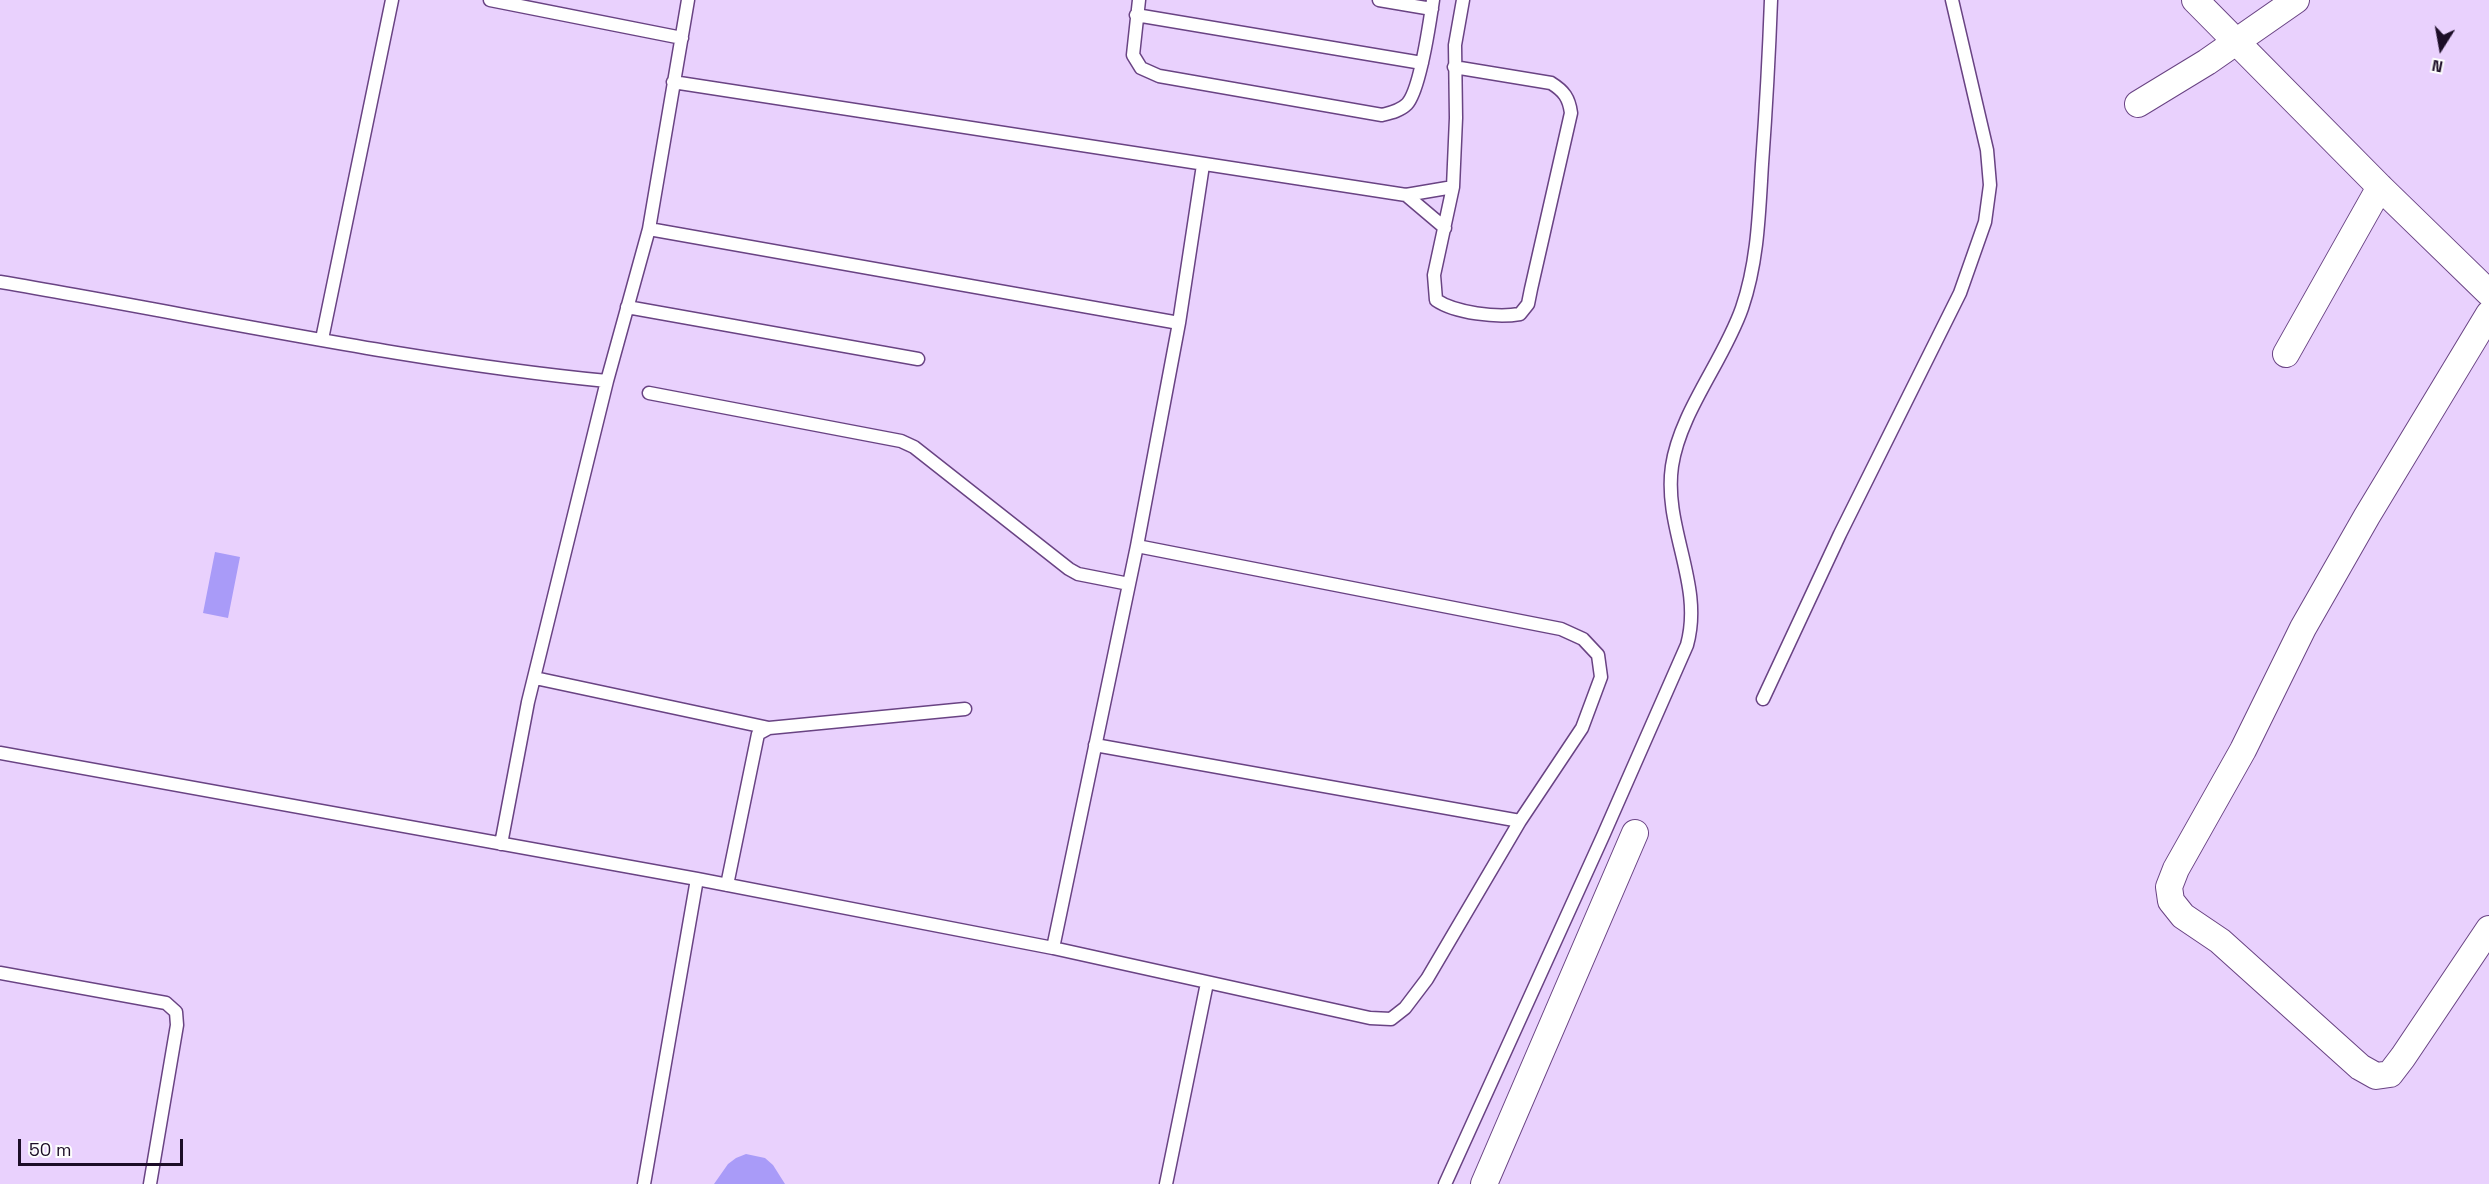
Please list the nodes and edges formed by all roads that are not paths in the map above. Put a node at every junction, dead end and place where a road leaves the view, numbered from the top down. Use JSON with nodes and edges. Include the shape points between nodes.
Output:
{"nodes":[{"id":1,"x":392,"y":0,"type":"edge"},
{"id":2,"x":490,"y":0,"type":"edge"},
{"id":3,"x":688,"y":0,"type":"edge"},
{"id":4,"x":1139,"y":0,"type":"edge"},
{"id":5,"x":1379,"y":0,"type":"edge"},
{"id":6,"x":1463,"y":0,"type":"edge"},
{"id":7,"x":1771,"y":0,"type":"edge"},
{"id":8,"x":1952,"y":0,"type":"edge"},
{"id":9,"x":2196,"y":0,"type":"edge"},
{"id":10,"x":2296,"y":0,"type":"edge"},
{"id":11,"x":1432,"y":5,"type":"edge"},
{"id":12,"x":1136,"y":15,"type":"junction"},
{"id":13,"x":682,"y":38,"type":"junction"},
{"id":14,"x":2235,"y":41,"type":"junction"},
{"id":15,"x":1422,"y":63,"type":"junction"},
{"id":16,"x":1454,"y":68,"type":"junction"},
{"id":17,"x":673,"y":82,"type":"junction"},
{"id":18,"x":2138,"y":104,"type":"dead end"},
{"id":19,"x":1203,"y":165,"type":"junction"},
{"id":20,"x":1453,"y":187,"type":"junction"},
{"id":21,"x":2380,"y":187,"type":"junction"},
{"id":22,"x":1406,"y":195,"type":"junction"},
{"id":23,"x":1445,"y":228,"type":"junction"},
{"id":24,"x":649,"y":229,"type":"junction"},
{"id":25,"x":0,"y":282,"type":"edge"},
{"id":26,"x":2489,"y":292,"type":"edge"},
{"id":27,"x":627,"y":307,"type":"junction"},
{"id":28,"x":2489,"y":314,"type":"edge"},
{"id":29,"x":1179,"y":323,"type":"junction"},
{"id":30,"x":322,"y":339,"type":"junction"},
{"id":31,"x":2286,"y":354,"type":"dead end"},
{"id":32,"x":918,"y":359,"type":"dead end"},
{"id":33,"x":607,"y":381,"type":"junction"},
{"id":34,"x":649,"y":393,"type":"dead end"},
{"id":35,"x":1137,"y":546,"type":"junction"},
{"id":36,"x":1129,"y":584,"type":"junction"},
{"id":37,"x":535,"y":678,"type":"junction"},
{"id":38,"x":1763,"y":699,"type":"dead end"},
{"id":39,"x":965,"y":708,"type":"dead end"},
{"id":40,"x":769,"y":728,"type":"junction"},
{"id":41,"x":1095,"y":745,"type":"junction"},
{"id":42,"x":0,"y":753,"type":"edge"},
{"id":43,"x":1520,"y":820,"type":"junction"},
{"id":44,"x":1635,"y":833,"type":"dead end"},
{"id":45,"x":501,"y":844,"type":"junction"},
{"id":46,"x":697,"y":879,"type":"junction"},
{"id":47,"x":727,"y":885,"type":"junction"},
{"id":48,"x":2489,"y":930,"type":"edge"},
{"id":49,"x":1053,"y":948,"type":"junction"},
{"id":50,"x":0,"y":973,"type":"edge"},
{"id":51,"x":1207,"y":983,"type":"junction"},
{"id":52,"x":150,"y":1184,"type":"edge"},
{"id":53,"x":644,"y":1184,"type":"edge"},
{"id":54,"x":1166,"y":1184,"type":"edge"},
{"id":55,"x":1445,"y":1184,"type":"edge"},
{"id":56,"x":1484,"y":1184,"type":"edge"}],
"edges":[{"from":1,"to":30,"type":"lane"},
{"from":2,"to":13,"type":"lane"},
{"from":3,"to":13,"type":"lane"},
{"from":4,"to":12,"type":"lane"},
{"from":5,"to":11,"type":"lane"},
{"from":6,"to":16,"type":"lane"},
{"from":7,"to":55,"type":"lane","via":[[1758,236],[1751,277],[1732,332],[1680,436],[1672,464],[1671,514],[1691,597],[1690,632],[1603,836]]},
{"from":8,"to":38,"type":"lane","via":[[1987,150],[1990,185],[1985,222],[1960,293]]},
{"from":9,"to":14,"type":"street"},
{"from":10,"to":14,"type":"street"},
{"from":11,"to":15,"type":"lane"},
{"from":12,"to":15,"type":"lane"},
{"from":12,"to":15,"type":"lane","via":[[1133,55],[1141,68],[1159,76],[1366,113],[1395,112],[1407,104]]},
{"from":13,"to":17,"type":"lane"},
{"from":14,"to":18,"type":"street"},
{"from":14,"to":21,"type":"street"},
{"from":16,"to":20,"type":"lane"},
{"from":16,"to":23,"type":"lane","via":[[1551,83],[1570,101],[1571,113],[1528,304],[1520,314],[1507,316],[1447,308],[1436,300],[1434,275]]},
{"from":17,"to":19,"type":"lane"},
{"from":17,"to":24,"type":"lane"},
{"from":19,"to":22,"type":"lane"},
{"from":19,"to":29,"type":"lane"},
{"from":20,"to":22,"type":"lane"},
{"from":20,"to":23,"type":"lane"},
{"from":21,"to":26,"type":"street"},
{"from":21,"to":31,"type":"street"},
{"from":22,"to":23,"type":"lane"},
{"from":24,"to":27,"type":"lane"},
{"from":24,"to":29,"type":"lane"},
{"from":25,"to":30,"type":"lane"},
{"from":27,"to":32,"type":"lane"},
{"from":27,"to":33,"type":"lane"},
{"from":28,"to":48,"type":"street","via":[[2303,628],[2169,887],[2171,901],[2183,916],[2220,941],[2319,1032],[2376,1076],[2390,1074]]},
{"from":29,"to":35,"type":"lane"},
{"from":30,"to":33,"type":"lane","via":[[505,370]]},
{"from":33,"to":37,"type":"lane"},
{"from":34,"to":36,"type":"lane","via":[[901,441],[914,447],[1078,574]]},
{"from":35,"to":36,"type":"lane"},
{"from":35,"to":43,"type":"lane","via":[[1561,629],[1583,639],[1598,655],[1601,677],[1582,728]]},
{"from":36,"to":41,"type":"lane"},
{"from":37,"to":40,"type":"lane"},
{"from":37,"to":45,"type":"lane"},
{"from":39,"to":40,"type":"lane"},
{"from":40,"to":47,"type":"lane","via":[[758,734]]},
{"from":41,"to":43,"type":"lane"},
{"from":41,"to":49,"type":"lane"},
{"from":42,"to":45,"type":"lane"},
{"from":43,"to":51,"type":"lane","via":[[1427,979],[1405,1008],[1391,1019],[1370,1018]]},
{"from":44,"to":56,"type":"street"},
{"from":45,"to":46,"type":"lane"},
{"from":46,"to":47,"type":"lane"},
{"from":46,"to":53,"type":"lane"},
{"from":47,"to":49,"type":"lane"},
{"from":49,"to":51,"type":"lane"},
{"from":50,"to":52,"type":"lane","via":[[166,1004],[176,1012]]},
{"from":51,"to":54,"type":"lane"}]}
